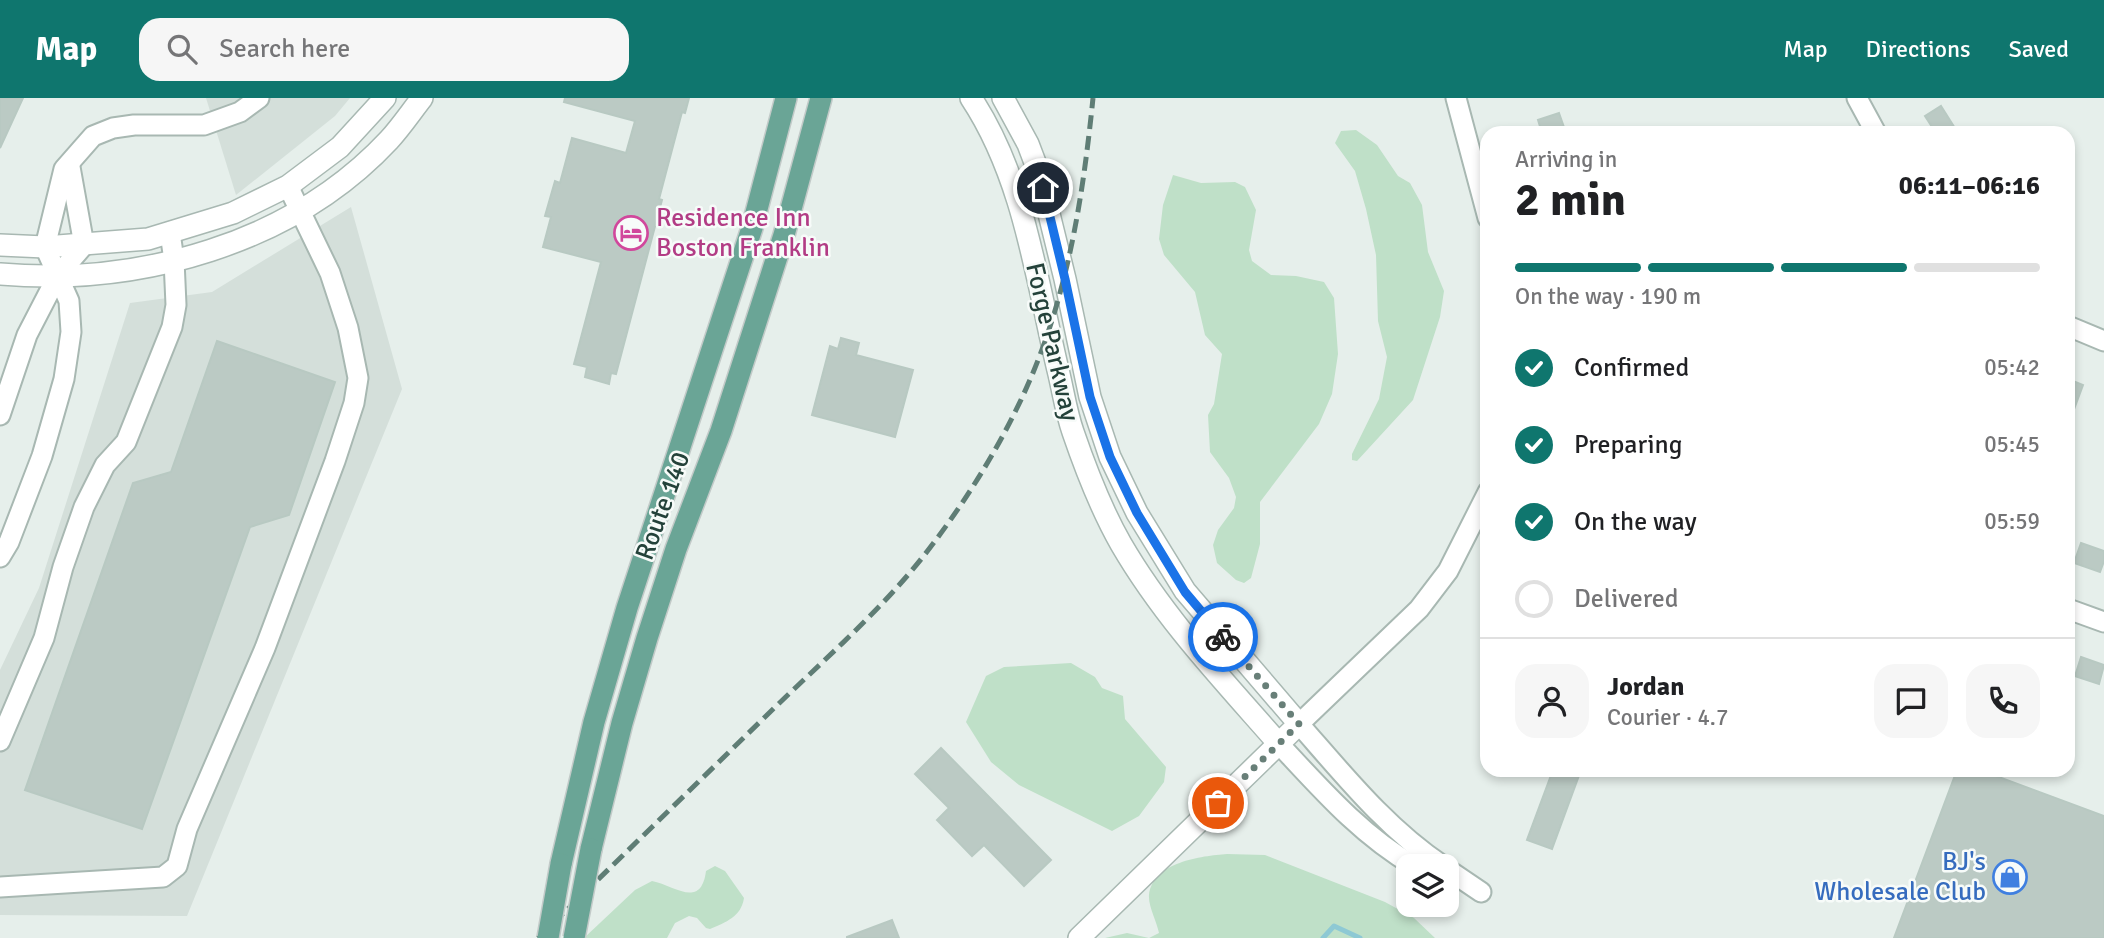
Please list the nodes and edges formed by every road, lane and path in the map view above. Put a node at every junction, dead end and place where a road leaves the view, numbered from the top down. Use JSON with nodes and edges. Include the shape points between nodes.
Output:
{"nodes":[{"id":1,"x":259,"y":98,"type":"edge"},
{"id":2,"x":385,"y":98,"type":"edge"},
{"id":3,"x":422,"y":98,"type":"edge"},
{"id":4,"x":786,"y":98,"type":"edge"},
{"id":5,"x":821,"y":98,"type":"edge"},
{"id":6,"x":971,"y":98,"type":"edge"},
{"id":7,"x":1003,"y":98,"type":"edge"},
{"id":8,"x":1455,"y":98,"type":"edge"},
{"id":9,"x":1857,"y":98,"type":"edge"},
{"id":10,"x":239,"y":105,"type":"edge"},
{"id":11,"x":1872,"y":126,"type":"edge"},
{"id":12,"x":69,"y":162,"type":"junction"},
{"id":13,"x":288,"y":186,"type":"junction"},
{"id":14,"x":1480,"y":189,"type":"edge"},
{"id":15,"x":300,"y":210,"type":"junction"},
{"id":16,"x":170,"y":233,"type":"junction"},
{"id":17,"x":0,"y":245,"type":"edge"},
{"id":18,"x":84,"y":245,"type":"junction"},
{"id":19,"x":45,"y":247,"type":"junction"},
{"id":20,"x":174,"y":260,"type":"junction"},
{"id":21,"x":0,"y":274,"type":"edge"},
{"id":22,"x":58,"y":275,"type":"junction"},
{"id":23,"x":2075,"y":329,"type":"edge"},
{"id":24,"x":2104,"y":341,"type":"edge"},
{"id":25,"x":0,"y":415,"type":"edge"},
{"id":26,"x":1480,"y":508,"type":"edge"},
{"id":27,"x":0,"y":557,"type":"edge"},
{"id":28,"x":2075,"y":612,"type":"edge"},
{"id":29,"x":2104,"y":622,"type":"edge"},
{"id":30,"x":1299,"y":724,"type":"junction"},
{"id":31,"x":0,"y":741,"type":"edge"},
{"id":32,"x":1279,"y":744,"type":"junction"},
{"id":33,"x":1425,"y":854,"type":"edge"},
{"id":34,"x":1396,"y":856,"type":"edge"},
{"id":35,"x":1459,"y":877,"type":"edge"},
{"id":36,"x":1459,"y":884,"type":"edge"},
{"id":37,"x":0,"y":887,"type":"edge"},
{"id":38,"x":548,"y":938,"type":"edge"},
{"id":39,"x":574,"y":938,"type":"edge"},
{"id":40,"x":1079,"y":938,"type":"edge"}],
"edges":[{"from":1,"to":10,"type":"street"},
{"from":2,"to":13,"type":"street","via":[[340,147]]},
{"from":3,"to":15,"type":"street","via":[[389,140],[346,179]]},
{"from":4,"to":38,"type":"main road","name":"Route 140","bridge":true,"via":[[752,228],[601,697]]},
{"from":5,"to":39,"type":"main road","name":"Route 140","bridge":true,"via":[[784,235],[721,431],[676,549],[622,723]]},
{"from":6,"to":32,"type":"street","name":"Forge Parkway","via":[[998,143],[1019,202],[1072,429],[1093,488],[1154,595]]},
{"from":7,"to":30,"type":"street","name":"Forge Parkway","via":[[1039,173],[1090,397],[1110,457],[1137,513],[1185,592]]},
{"from":8,"to":14,"type":"street"},
{"from":9,"to":11,"type":"street"},
{"from":10,"to":12,"type":"street","via":[[204,125],[113,128],[93,136]]},
{"from":12,"to":18,"type":"street"},
{"from":12,"to":19,"type":"street"},
{"from":13,"to":15,"type":"street"},
{"from":13,"to":16,"type":"street","via":[[233,213]]},
{"from":15,"to":20,"type":"street","via":[[235,243]]},
{"from":15,"to":37,"type":"street","via":[[330,273],[348,328],[358,378],[354,403],[265,648],[187,829],[177,866],[163,877]]},
{"from":16,"to":18,"type":"street"},
{"from":16,"to":20,"type":"street"},
{"from":17,"to":19,"type":"street"},
{"from":18,"to":19,"type":"street"},
{"from":18,"to":22,"type":"street"},
{"from":19,"to":22,"type":"street"},
{"from":20,"to":22,"type":"street","via":[[144,269]]},
{"from":20,"to":31,"type":"street","via":[[172,327],[126,442],[105,465],[84,507],[44,638]]},
{"from":21,"to":22,"type":"street"},
{"from":22,"to":25,"type":"street","via":[[27,335]]},
{"from":22,"to":27,"type":"street","via":[[69,301],[71,332],[64,379],[42,456]]},
{"from":23,"to":24,"type":"street"},
{"from":26,"to":30,"type":"street","via":[[1448,571],[1419,609]]},
{"from":28,"to":29,"type":"street"},
{"from":30,"to":32,"type":"street"},
{"from":30,"to":33,"type":"street","via":[[1373,806]]},
{"from":32,"to":34,"type":"street","via":[[1340,809]]},
{"from":32,"to":40,"type":"street"},
{"from":35,"to":36,"type":"street","via":[[1481,892]]}]}
